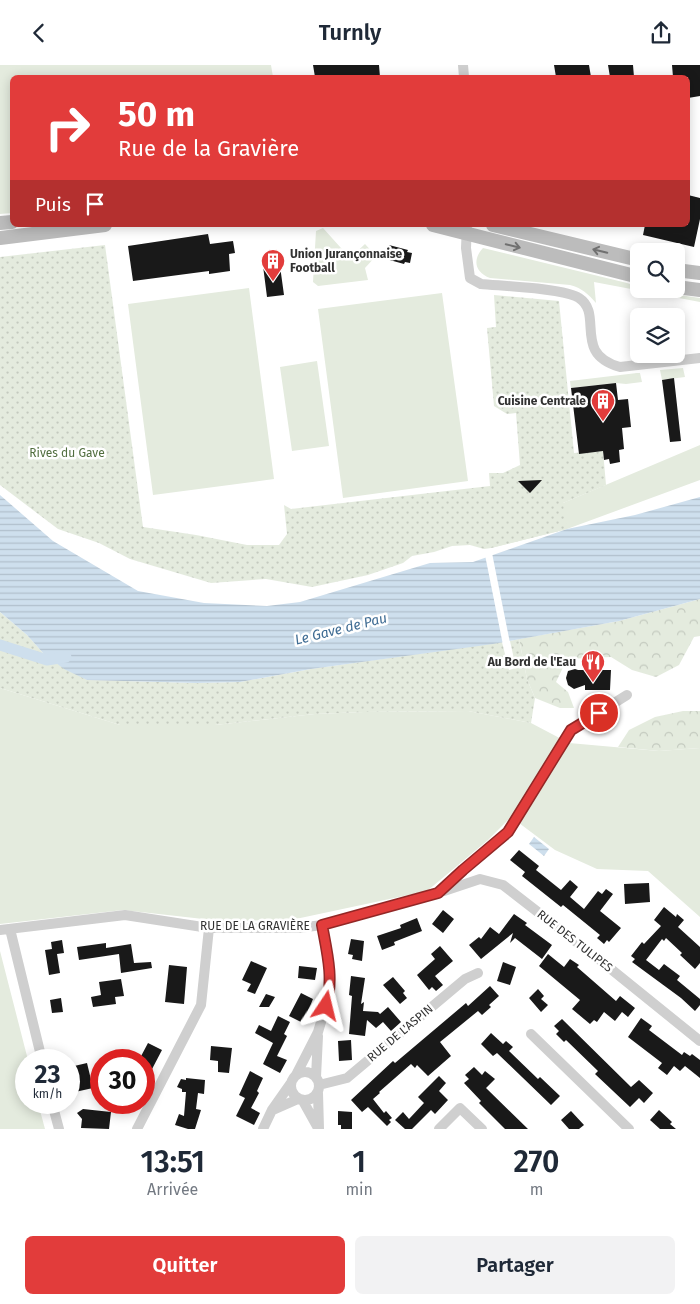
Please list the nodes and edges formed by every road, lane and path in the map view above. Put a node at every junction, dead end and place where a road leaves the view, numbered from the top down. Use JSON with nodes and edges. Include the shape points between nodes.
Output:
{"nodes":[{"id":1,"x":89,"y":227,"type":"edge"},
{"id":2,"x":450,"y":227,"type":"edge"},
{"id":3,"x":501,"y":227,"type":"edge"},
{"id":4,"x":467,"y":229,"type":"edge"},
{"id":5,"x":0,"y":238,"type":"edge"},
{"id":6,"x":630,"y":259,"type":"edge"},
{"id":7,"x":685,"y":271,"type":"edge"},
{"id":8,"x":700,"y":273,"type":"edge"},
{"id":9,"x":630,"y":274,"type":"edge"},
{"id":10,"x":685,"y":288,"type":"edge"},
{"id":11,"x":700,"y":290,"type":"edge"},
{"id":12,"x":700,"y":358,"type":"edge"},
{"id":13,"x":627,"y":695,"type":"dead end"},
{"id":14,"x":438,"y":893,"type":"junction"},
{"id":15,"x":322,"y":925,"type":"junction"},
{"id":16,"x":209,"y":928,"type":"junction"},
{"id":17,"x":5,"y":929,"type":"edge"},
{"id":18,"x":478,"y":973,"type":"dead end"},
{"id":19,"x":318,"y":1032,"type":"junction"},
{"id":20,"x":531,"y":1034,"type":"dead end"},
{"id":21,"x":700,"y":1041,"type":"edge"},
{"id":22,"x":39,"y":1049,"type":"edge"},
{"id":23,"x":294,"y":1079,"type":"junction"},
{"id":24,"x":318,"y":1085,"type":"junction"},
{"id":25,"x":301,"y":1100,"type":"junction"},
{"id":26,"x":272,"y":1110,"type":"junction"},
{"id":27,"x":55,"y":1114,"type":"edge"},
{"id":28,"x":59,"y":1129,"type":"edge"},
{"id":29,"x":137,"y":1129,"type":"edge"},
{"id":30,"x":263,"y":1129,"type":"edge"},
{"id":31,"x":319,"y":1129,"type":"edge"},
{"id":32,"x":439,"y":1129,"type":"edge"},
{"id":33,"x":482,"y":1129,"type":"edge"},
{"id":34,"x":628,"y":1129,"type":"edge"}],
"edges":[{"from":1,"to":5,"type":"main road"},
{"from":2,"to":4,"type":"main road"},
{"from":6,"to":3,"type":"main road","one_way":true},
{"from":4,"to":9,"type":"main road","one_way":true},
{"from":4,"to":12,"type":"street","via":[[470,277],[481,284],[566,293],[580,298],[588,308],[593,348],[608,364],[620,367]]},
{"from":7,"to":8,"type":"main road"},
{"from":10,"to":11,"type":"main road"},
{"from":13,"to":14,"type":"street","name":"RUE DE LA GRAVIÈRE","via":[[571,730],[508,832]]},
{"from":14,"to":15,"type":"street","name":"RUE DE LA GRAVIÈRE"},
{"from":14,"to":21,"type":"street","name":"RUE DES TULIPES","via":[[480,879],[503,885]]},
{"from":15,"to":16,"type":"street","name":"RUE DE LA GRAVIÈRE"},
{"from":15,"to":19,"type":"street","via":[[330,992]]},
{"from":16,"to":17,"type":"street","name":"RUE DE LA GRAVIÈRE","via":[[125,915]]},
{"from":16,"to":29,"type":"street","via":[[201,1005]]},
{"from":17,"to":22,"type":"street"},
{"from":18,"to":24,"type":"street","name":"RUE DE L'ASPIN","via":[[465,979],[346,1078]]},
{"from":19,"to":23,"type":"street"},
{"from":19,"to":24,"type":"street"},
{"from":20,"to":34,"type":"street"},
{"from":23,"to":24,"type":"street","via":[[306,1072]]},
{"from":23,"to":25,"type":"street","via":[[292,1093]]},
{"from":23,"to":26,"type":"street"},
{"from":24,"to":25,"type":"street","via":[[312,1099]]},
{"from":24,"to":31,"type":"street"},
{"from":25,"to":26,"type":"street"},
{"from":25,"to":31,"type":"street"},
{"from":26,"to":30,"type":"street"},
{"from":27,"to":28,"type":"street"},
{"from":32,"to":33,"type":"street","via":[[460,1107]]}]}
